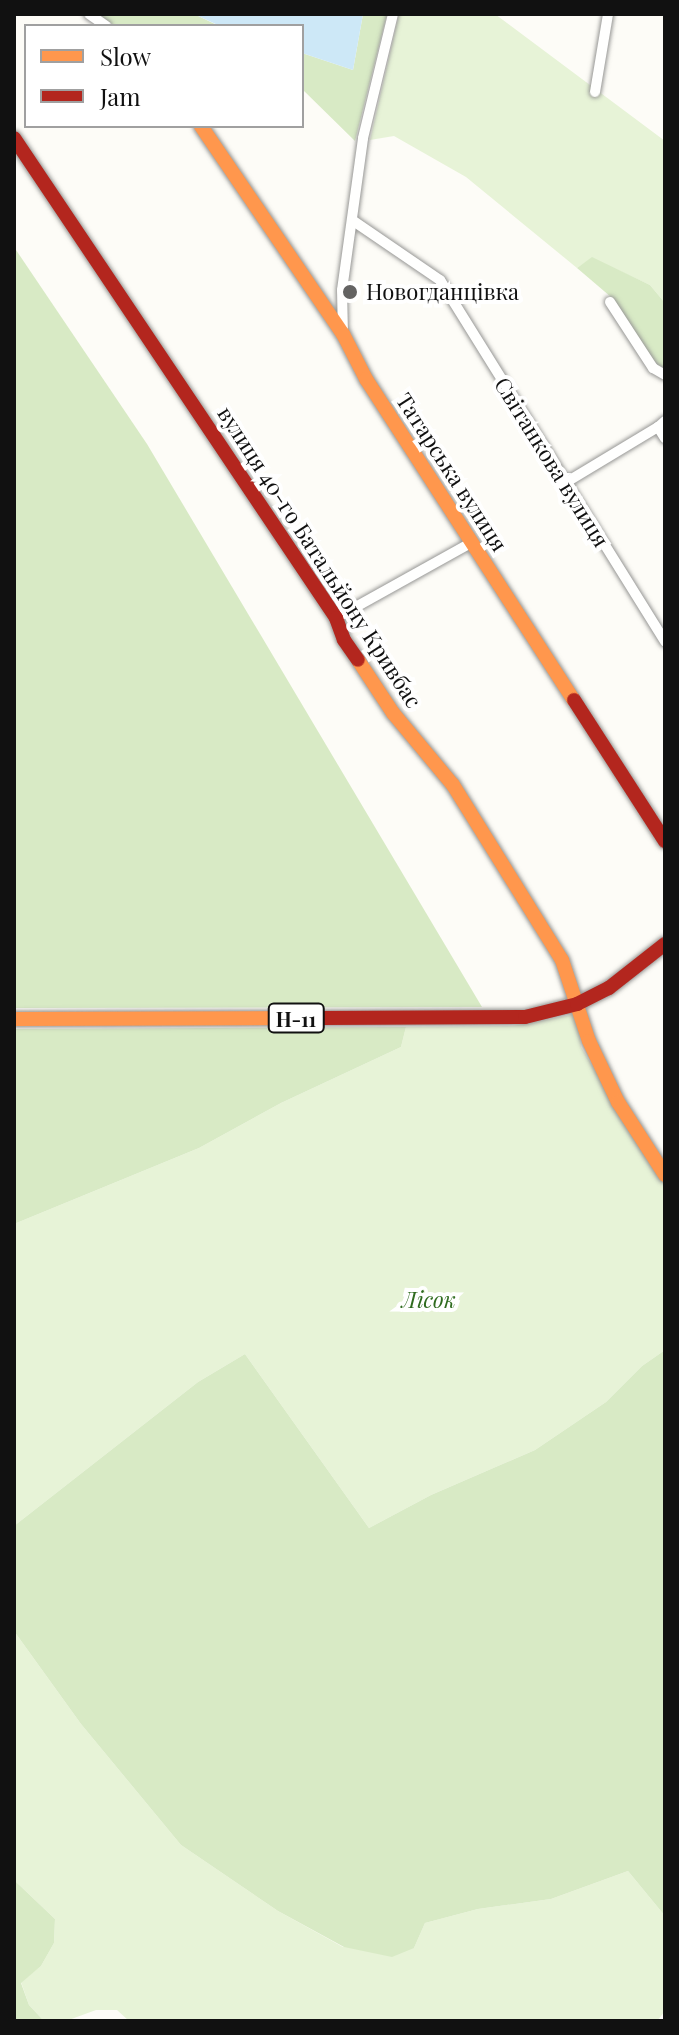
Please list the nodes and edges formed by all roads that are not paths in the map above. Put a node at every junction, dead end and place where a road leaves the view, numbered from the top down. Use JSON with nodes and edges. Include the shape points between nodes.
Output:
{"nodes":[{"id":1,"x":393,"y":14,"type":"edge"},
{"id":2,"x":608,"y":14,"type":"edge"},
{"id":3,"x":595,"y":92,"type":"dead end"},
{"id":4,"x":202,"y":128,"type":"edge"},
{"id":5,"x":14,"y":138,"type":"edge"},
{"id":6,"x":352,"y":220,"type":"junction"},
{"id":7,"x":610,"y":302,"type":"dead end"},
{"id":8,"x":343,"y":334,"type":"junction"},
{"id":9,"x":665,"y":375,"type":"edge"},
{"id":10,"x":662,"y":424,"type":"edge"},
{"id":11,"x":665,"y":438,"type":"edge"},
{"id":12,"x":565,"y":483,"type":"junction"},
{"id":13,"x":471,"y":543,"type":"junction"},
{"id":14,"x":336,"y":618,"type":"junction"},
{"id":15,"x":665,"y":642,"type":"edge"},
{"id":16,"x":665,"y":841,"type":"edge"},
{"id":17,"x":665,"y":944,"type":"edge"},
{"id":18,"x":577,"y":1004,"type":"junction"},
{"id":19,"x":14,"y":1019,"type":"edge"},
{"id":20,"x":665,"y":1175,"type":"edge"}],
"edges":[{"from":1,"to":6,"type":"street","via":[[363,138]]},
{"from":2,"to":3,"type":"street"},
{"from":4,"to":8,"type":"street","name":"Татарська вулиця"},
{"from":5,"to":14,"type":"street","name":"вулиця 40-го Батальйону Кривбас"},
{"from":6,"to":8,"type":"street","via":[[342,290]]},
{"from":6,"to":12,"type":"street","name":"Світанкова вулиця","via":[[440,280]]},
{"from":7,"to":9,"type":"street","via":[[653,368]]},
{"from":8,"to":13,"type":"street","name":"Татарська вулиця"},
{"from":10,"to":11,"type":"street"},
{"from":10,"to":12,"type":"street"},
{"from":12,"to":15,"type":"street","name":"Світанкова вулиця"},
{"from":13,"to":14,"type":"street"},
{"from":13,"to":16,"type":"street","name":"Татарська вулиця"},
{"from":14,"to":18,"type":"street","name":"вулиця 40-го Батальйону Кривбас","via":[[344,640],[393,713],[453,785],[562,960]]},
{"from":17,"to":18,"type":"street","number":"Н-11","via":[[609,988]]},
{"from":18,"to":19,"type":"street","number":"Н-11","via":[[510,1018]]},
{"from":18,"to":20,"type":"street","name":"вулиця 40-го Батальйону Кривбас","via":[[618,1102]]}]}
